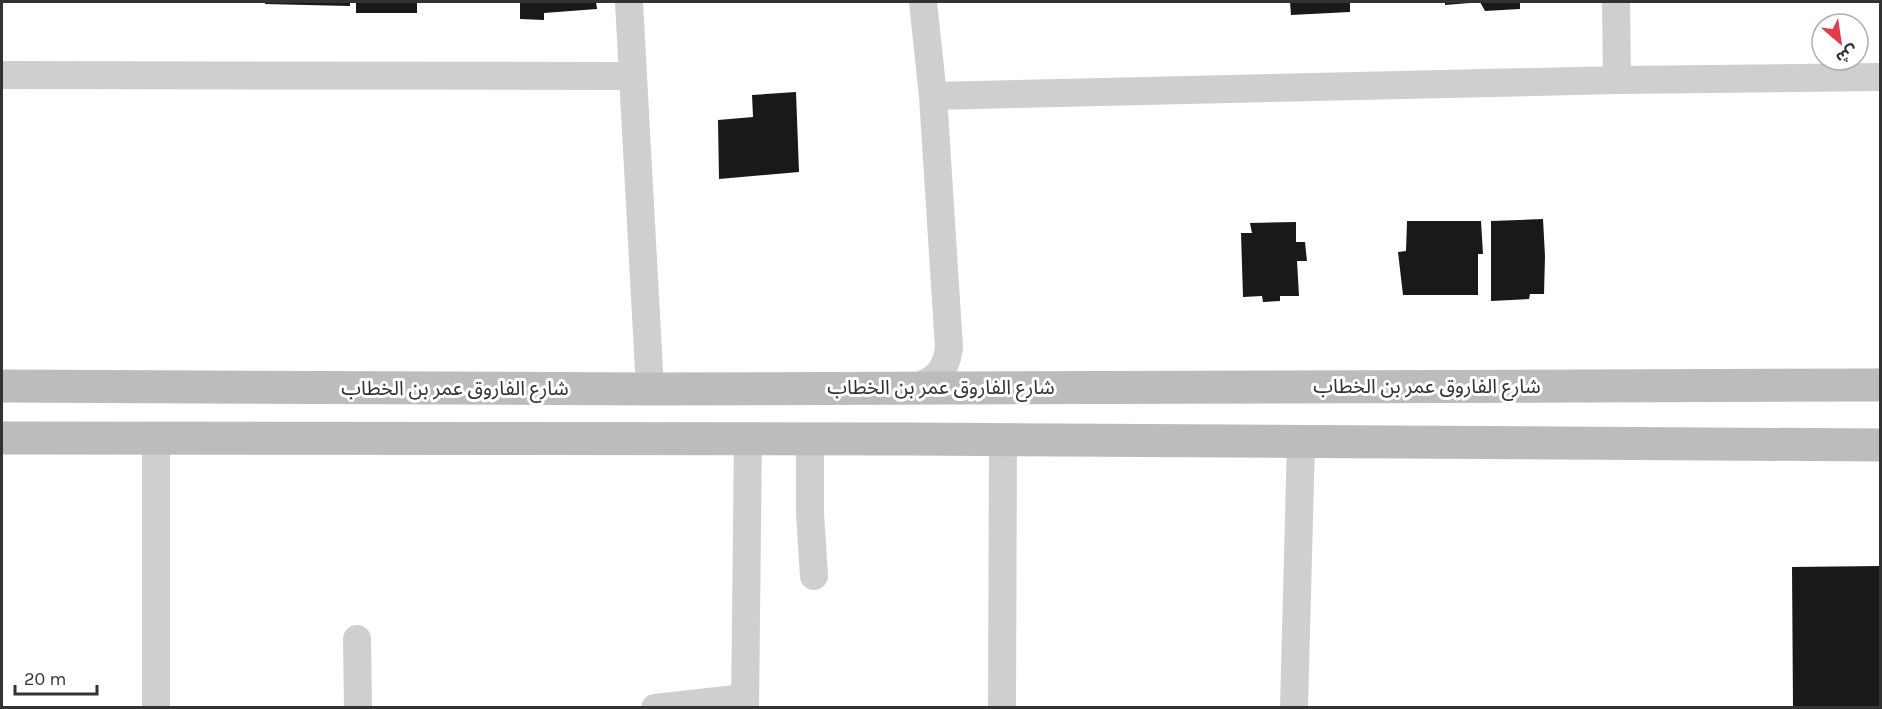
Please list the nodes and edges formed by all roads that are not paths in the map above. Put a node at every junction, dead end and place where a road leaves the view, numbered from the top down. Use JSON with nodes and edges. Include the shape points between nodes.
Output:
{"nodes":[{"id":1,"x":629,"y":2,"type":"edge"},
{"id":2,"x":923,"y":2,"type":"edge"},
{"id":3,"x":1617,"y":2,"type":"edge"},
{"id":4,"x":2,"y":75,"type":"edge"},
{"id":5,"x":633,"y":76,"type":"junction"},
{"id":6,"x":1881,"y":78,"type":"edge"},
{"id":7,"x":1617,"y":80,"type":"junction"},
{"id":8,"x":933,"y":96,"type":"junction"},
{"id":9,"x":1881,"y":385,"type":"edge"},
{"id":10,"x":2,"y":386,"type":"edge"},
{"id":11,"x":916,"y":387,"type":"junction"},
{"id":12,"x":650,"y":389,"type":"junction"},
{"id":13,"x":156,"y":437,"type":"junction"},
{"id":14,"x":2,"y":438,"type":"edge"},
{"id":15,"x":748,"y":438,"type":"junction"},
{"id":16,"x":810,"y":439,"type":"junction"},
{"id":17,"x":912,"y":439,"type":"junction"},
{"id":18,"x":1003,"y":439,"type":"junction"},
{"id":19,"x":1301,"y":442,"type":"junction"},
{"id":20,"x":1881,"y":445,"type":"edge"},
{"id":21,"x":814,"y":576,"type":"dead end"},
{"id":22,"x":357,"y":639,"type":"dead end"},
{"id":23,"x":745,"y":703,"type":"edge"},
{"id":24,"x":156,"y":708,"type":"edge"},
{"id":25,"x":358,"y":708,"type":"edge"},
{"id":26,"x":655,"y":708,"type":"edge"},
{"id":27,"x":1002,"y":708,"type":"edge"},
{"id":28,"x":1294,"y":708,"type":"edge"}],
"edges":[{"from":1,"to":5,"type":"street"},
{"from":2,"to":8,"type":"street"},
{"from":3,"to":7,"type":"street"},
{"from":4,"to":5,"type":"street"},
{"from":5,"to":12,"type":"street"},
{"from":6,"to":7,"type":"street"},
{"from":7,"to":8,"type":"street"},
{"from":8,"to":11,"type":"street","via":[[949,348],[940,374],[930,383]]},
{"from":9,"to":11,"type":"main road","name":"شارع الفاروق عمر بن الخطاب"},
{"from":10,"to":12,"type":"main road","name":"شارع الفاروق عمر بن الخطاب"},
{"from":11,"to":12,"type":"main road","name":"شارع الفاروق عمر بن الخطاب"},
{"from":11,"to":17,"type":"main road"},
{"from":13,"to":14,"type":"main road"},
{"from":13,"to":15,"type":"main road"},
{"from":13,"to":24,"type":"street"},
{"from":15,"to":16,"type":"main road"},
{"from":15,"to":23,"type":"street"},
{"from":16,"to":17,"type":"main road"},
{"from":16,"to":21,"type":"street"},
{"from":17,"to":18,"type":"main road"},
{"from":18,"to":19,"type":"main road"},
{"from":18,"to":27,"type":"street"},
{"from":19,"to":20,"type":"main road"},
{"from":19,"to":28,"type":"street"},
{"from":22,"to":25,"type":"street"},
{"from":23,"to":26,"type":"street"}]}
